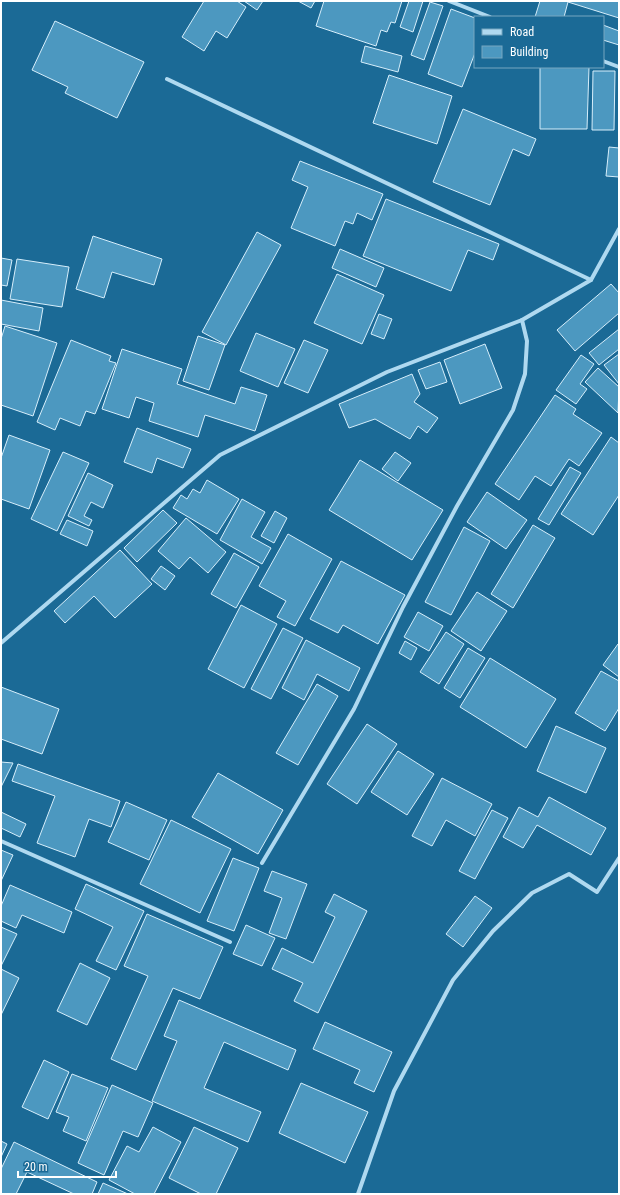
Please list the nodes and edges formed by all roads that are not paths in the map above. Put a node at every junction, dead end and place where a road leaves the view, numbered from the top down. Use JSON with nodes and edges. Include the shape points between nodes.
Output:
{"nodes":[{"id":1,"x":449,"y":1,"type":"edge"},
{"id":2,"x":487,"y":16,"type":"edge"},
{"id":3,"x":604,"y":61,"type":"edge"},
{"id":4,"x":619,"y":67,"type":"edge"},
{"id":5,"x":167,"y":79,"type":"dead end"},
{"id":6,"x":619,"y":229,"type":"edge"},
{"id":7,"x":591,"y":280,"type":"junction"},
{"id":8,"x":522,"y":320,"type":"junction"},
{"id":9,"x":1,"y":643,"type":"edge"},
{"id":10,"x":1,"y":841,"type":"edge"},
{"id":11,"x":619,"y":858,"type":"edge"},
{"id":12,"x":262,"y":863,"type":"dead end"},
{"id":13,"x":230,"y":942,"type":"dead end"},
{"id":14,"x":358,"y":1194,"type":"edge"}],
"edges":[{"from":1,"to":2,"type":"street"},
{"from":3,"to":4,"type":"street"},
{"from":5,"to":7,"type":"street"},
{"from":6,"to":7,"type":"street"},
{"from":7,"to":8,"type":"street"},
{"from":8,"to":9,"type":"street","via":[[387,372],[220,455]]},
{"from":8,"to":12,"type":"street","via":[[527,341],[525,374],[513,410],[457,506],[403,607],[354,709]]},
{"from":10,"to":13,"type":"street"},
{"from":11,"to":14,"type":"street","via":[[597,892],[569,874],[532,893],[492,931],[452,980],[394,1091]]}]}
